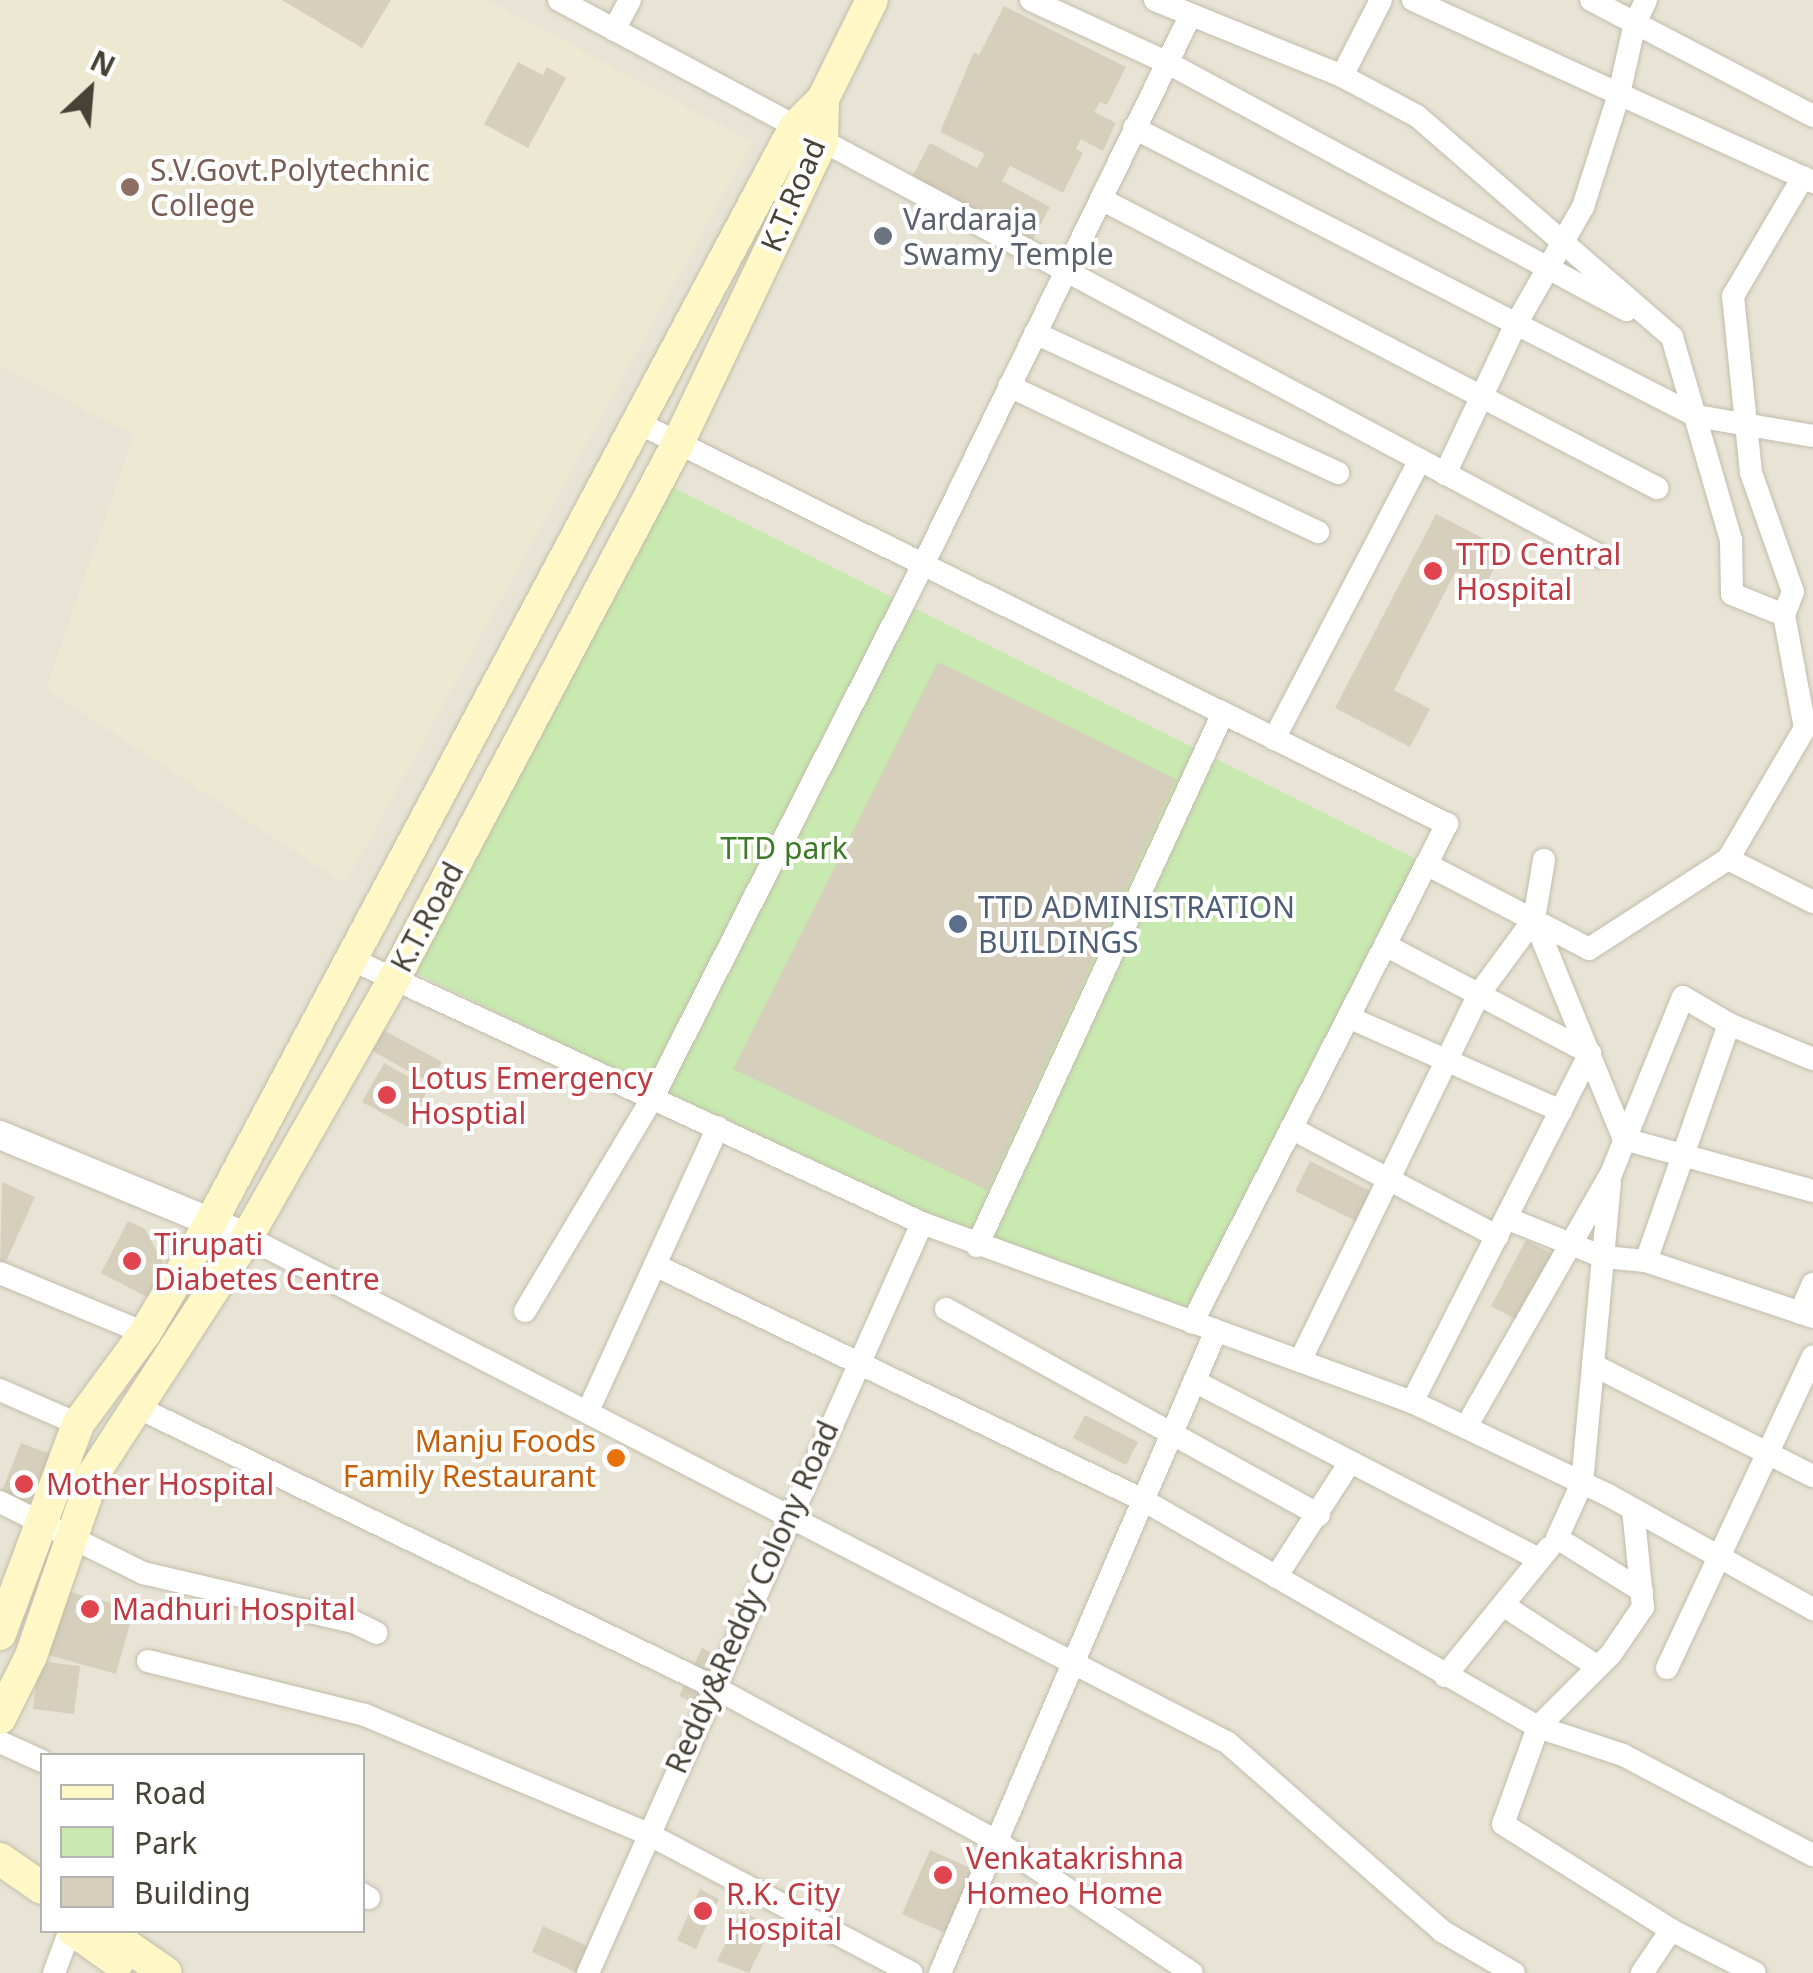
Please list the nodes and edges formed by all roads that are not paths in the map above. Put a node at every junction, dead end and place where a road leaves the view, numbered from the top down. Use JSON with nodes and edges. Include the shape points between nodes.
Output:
{"nodes":[{"id":1,"x":559,"y":0,"type":"edge"},
{"id":2,"x":630,"y":0,"type":"edge"},
{"id":3,"x":872,"y":0,"type":"edge"},
{"id":4,"x":1031,"y":0,"type":"edge"},
{"id":5,"x":1155,"y":0,"type":"edge"},
{"id":6,"x":1381,"y":0,"type":"edge"},
{"id":7,"x":1413,"y":0,"type":"edge"},
{"id":8,"x":1591,"y":0,"type":"edge"},
{"id":9,"x":1646,"y":0,"type":"edge"},
{"id":10,"x":1190,"y":16,"type":"junction"},
{"id":11,"x":1635,"y":23,"type":"junction"},
{"id":12,"x":614,"y":30,"type":"junction"},
{"id":13,"x":1166,"y":62,"type":"junction"},
{"id":14,"x":1342,"y":76,"type":"junction"},
{"id":15,"x":1619,"y":94,"type":"junction"},
{"id":16,"x":1813,"y":116,"type":"edge"},
{"id":17,"x":1134,"y":128,"type":"junction"},
{"id":18,"x":809,"y":134,"type":"junction"},
{"id":19,"x":1808,"y":180,"type":"edge"},
{"id":20,"x":1100,"y":199,"type":"junction"},
{"id":21,"x":1560,"y":240,"type":"junction"},
{"id":22,"x":1546,"y":267,"type":"junction"},
{"id":23,"x":1065,"y":271,"type":"junction"},
{"id":24,"x":1515,"y":326,"type":"junction"},
{"id":25,"x":1664,"y":330,"type":"junction"},
{"id":26,"x":1035,"y":333,"type":"junction"},
{"id":27,"x":1009,"y":386,"type":"junction"},
{"id":28,"x":1482,"y":397,"type":"junction"},
{"id":29,"x":1696,"y":416,"type":"junction"},
{"id":30,"x":1746,"y":420,"type":"junction"},
{"id":31,"x":640,"y":424,"type":"junction"},
{"id":32,"x":1813,"y":436,"type":"edge"},
{"id":33,"x":678,"y":443,"type":"junction"},
{"id":34,"x":1420,"y":460,"type":"junction"},
{"id":35,"x":1338,"y":474,"type":"dead end"},
{"id":36,"x":1445,"y":474,"type":"junction"},
{"id":37,"x":1657,"y":488,"type":"dead end"},
{"id":38,"x":1318,"y":532,"type":"dead end"},
{"id":39,"x":1600,"y":556,"type":"dead end"},
{"id":40,"x":923,"y":564,"type":"junction"},
{"id":41,"x":1797,"y":603,"type":"edge"},
{"id":42,"x":1222,"y":713,"type":"junction"},
{"id":43,"x":1809,"y":730,"type":"edge"},
{"id":44,"x":1274,"y":739,"type":"junction"},
{"id":45,"x":1728,"y":859,"type":"junction"},
{"id":46,"x":1544,"y":860,"type":"dead end"},
{"id":47,"x":1426,"y":864,"type":"junction"},
{"id":48,"x":1813,"y":902,"type":"edge"},
{"id":49,"x":1534,"y":920,"type":"junction"},
{"id":50,"x":1384,"y":945,"type":"junction"},
{"id":51,"x":353,"y":960,"type":"junction"},
{"id":52,"x":394,"y":979,"type":"junction"},
{"id":53,"x":1478,"y":994,"type":"junction"},
{"id":54,"x":1348,"y":1017,"type":"junction"},
{"id":55,"x":1730,"y":1024,"type":"junction"},
{"id":56,"x":1590,"y":1053,"type":"junction"},
{"id":57,"x":1813,"y":1059,"type":"edge"},
{"id":58,"x":1446,"y":1060,"type":"junction"},
{"id":59,"x":652,"y":1097,"type":"junction"},
{"id":60,"x":1561,"y":1112,"type":"junction"},
{"id":61,"x":718,"y":1127,"type":"junction"},
{"id":62,"x":1291,"y":1128,"type":"junction"},
{"id":63,"x":0,"y":1134,"type":"edge"},
{"id":64,"x":1626,"y":1138,"type":"junction"},
{"id":65,"x":1684,"y":1151,"type":"junction"},
{"id":66,"x":1611,"y":1174,"type":"junction"},
{"id":67,"x":1387,"y":1178,"type":"junction"},
{"id":68,"x":1813,"y":1190,"type":"edge"},
{"id":69,"x":212,"y":1220,"type":"junction"},
{"id":70,"x":922,"y":1223,"type":"junction"},
{"id":71,"x":1501,"y":1227,"type":"junction"},
{"id":72,"x":247,"y":1237,"type":"junction"},
{"id":73,"x":1571,"y":1244,"type":"junction"},
{"id":74,"x":977,"y":1246,"type":"junction"},
{"id":75,"x":1603,"y":1256,"type":"junction"},
{"id":76,"x":1646,"y":1261,"type":"junction"},
{"id":77,"x":654,"y":1265,"type":"junction"},
{"id":78,"x":0,"y":1272,"type":"edge"},
{"id":79,"x":1813,"y":1284,"type":"edge"},
{"id":80,"x":946,"y":1310,"type":"dead end"},
{"id":81,"x":525,"y":1311,"type":"dead end"},
{"id":82,"x":1806,"y":1315,"type":"edge"},
{"id":83,"x":1192,"y":1322,"type":"junction"},
{"id":84,"x":1216,"y":1331,"type":"junction"},
{"id":85,"x":145,"y":1333,"type":"junction"},
{"id":86,"x":1813,"y":1356,"type":"edge"},
{"id":87,"x":856,"y":1361,"type":"junction"},
{"id":88,"x":1300,"y":1362,"type":"junction"},
{"id":89,"x":1593,"y":1365,"type":"junction"},
{"id":90,"x":1194,"y":1381,"type":"junction"},
{"id":91,"x":0,"y":1390,"type":"edge"},
{"id":92,"x":1412,"y":1402,"type":"junction"},
{"id":93,"x":134,"y":1406,"type":"junction"},
{"id":94,"x":588,"y":1411,"type":"junction"},
{"id":95,"x":78,"y":1424,"type":"junction"},
{"id":96,"x":1466,"y":1428,"type":"junction"},
{"id":97,"x":1172,"y":1432,"type":"junction"},
{"id":98,"x":1767,"y":1454,"type":"junction"},
{"id":99,"x":1350,"y":1462,"type":"junction"},
{"id":100,"x":1813,"y":1476,"type":"edge"},
{"id":101,"x":1582,"y":1482,"type":"junction"},
{"id":102,"x":1143,"y":1500,"type":"junction"},
{"id":103,"x":0,"y":1502,"type":"edge"},
{"id":104,"x":1633,"y":1509,"type":"junction"},
{"id":105,"x":788,"y":1514,"type":"junction"},
{"id":106,"x":1319,"y":1515,"type":"junction"},
{"id":107,"x":39,"y":1520,"type":"junction"},
{"id":108,"x":74,"y":1534,"type":"junction"},
{"id":109,"x":1557,"y":1538,"type":"junction"},
{"id":110,"x":1719,"y":1556,"type":"junction"},
{"id":111,"x":1540,"y":1560,"type":"junction"},
{"id":112,"x":1276,"y":1576,"type":"junction"},
{"id":113,"x":1642,"y":1591,"type":"junction"},
{"id":114,"x":1503,"y":1605,"type":"junction"},
{"id":115,"x":1813,"y":1609,"type":"edge"},
{"id":116,"x":377,"y":1633,"type":"dead end"},
{"id":117,"x":0,"y":1634,"type":"edge"},
{"id":118,"x":148,"y":1661,"type":"dead end"},
{"id":119,"x":1073,"y":1662,"type":"junction"},
{"id":120,"x":1598,"y":1667,"type":"junction"},
{"id":121,"x":1667,"y":1668,"type":"dead end"},
{"id":122,"x":1445,"y":1676,"type":"junction"},
{"id":123,"x":712,"y":1686,"type":"junction"},
{"id":124,"x":0,"y":1718,"type":"edge"},
{"id":125,"x":1538,"y":1727,"type":"junction"},
{"id":126,"x":0,"y":1742,"type":"edge"},
{"id":127,"x":40,"y":1760,"type":"edge"},
{"id":128,"x":648,"y":1834,"type":"junction"},
{"id":129,"x":996,"y":1841,"type":"junction"},
{"id":130,"x":1813,"y":1855,"type":"edge"},
{"id":131,"x":0,"y":1859,"type":"edge"},
{"id":132,"x":0,"y":1884,"type":"edge"},
{"id":133,"x":40,"y":1887,"type":"edge"},
{"id":134,"x":40,"y":1909,"type":"edge"},
{"id":135,"x":1670,"y":1930,"type":"junction"},
{"id":136,"x":71,"y":1933,"type":"edge"},
{"id":137,"x":76,"y":1933,"type":"edge"},
{"id":138,"x":108,"y":1933,"type":"edge"},
{"id":139,"x":54,"y":1973,"type":"edge"},
{"id":140,"x":134,"y":1973,"type":"edge"},
{"id":141,"x":166,"y":1973,"type":"edge"},
{"id":142,"x":588,"y":1973,"type":"edge"},
{"id":143,"x":912,"y":1973,"type":"edge"},
{"id":144,"x":940,"y":1973,"type":"edge"},
{"id":145,"x":1192,"y":1973,"type":"edge"},
{"id":146,"x":1514,"y":1973,"type":"edge"},
{"id":147,"x":1642,"y":1973,"type":"edge"},
{"id":148,"x":1755,"y":1973,"type":"edge"}],
"edges":[{"from":1,"to":12,"type":"street"},
{"from":2,"to":12,"type":"street"},
{"from":3,"to":18,"type":"main road","name":"K.T.Road"},
{"from":4,"to":13,"type":"street"},
{"from":5,"to":10,"type":"street"},
{"from":6,"to":14,"type":"street"},
{"from":7,"to":15,"type":"street"},
{"from":8,"to":11,"type":"street"},
{"from":9,"to":11,"type":"street"},
{"from":10,"to":13,"type":"street"},
{"from":10,"to":14,"type":"street"},
{"from":11,"to":15,"type":"street"},
{"from":11,"to":16,"type":"street"},
{"from":12,"to":18,"type":"street"},
{"from":13,"to":17,"type":"street"},
{"from":13,"to":22,"type":"street"},
{"from":14,"to":21,"type":"street","via":[[1417,116]]},
{"from":15,"to":19,"type":"street"},
{"from":15,"to":21,"type":"street","via":[[1583,207]]},
{"from":17,"to":20,"type":"street"},
{"from":17,"to":24,"type":"street"},
{"from":18,"to":23,"type":"street"},
{"from":18,"to":31,"type":"main road","name":"K.T.Road"},
{"from":18,"to":33,"type":"main road","name":"K.T.Road"},
{"from":19,"to":30,"type":"street","via":[[1733,296]]},
{"from":20,"to":23,"type":"street"},
{"from":20,"to":28,"type":"street"},
{"from":21,"to":22,"type":"street"},
{"from":21,"to":25,"type":"street"},
{"from":22,"to":24,"type":"street"},
{"from":22,"to":25,"type":"street"},
{"from":23,"to":26,"type":"street"},
{"from":23,"to":34,"type":"street"},
{"from":24,"to":28,"type":"street"},
{"from":24,"to":29,"type":"street"},
{"from":25,"to":29,"type":"street"},
{"from":26,"to":27,"type":"street"},
{"from":26,"to":35,"type":"street"},
{"from":27,"to":38,"type":"street"},
{"from":27,"to":40,"type":"street"},
{"from":28,"to":36,"type":"street"},
{"from":28,"to":37,"type":"street"},
{"from":29,"to":30,"type":"street"},
{"from":29,"to":41,"type":"street","via":[[1732,540],[1732,594]]},
{"from":30,"to":32,"type":"street"},
{"from":30,"to":41,"type":"street","via":[[1751,473]]},
{"from":31,"to":33,"type":"street"},
{"from":31,"to":51,"type":"main road","name":"K.T.Road"},
{"from":33,"to":40,"type":"street"},
{"from":33,"to":52,"type":"main road","name":"K.T.Road"},
{"from":34,"to":36,"type":"street"},
{"from":34,"to":44,"type":"street"},
{"from":36,"to":39,"type":"street"},
{"from":40,"to":42,"type":"street"},
{"from":40,"to":59,"type":"street"},
{"from":41,"to":43,"type":"street"},
{"from":42,"to":44,"type":"street"},
{"from":42,"to":74,"type":"street"},
{"from":43,"to":45,"type":"street"},
{"from":44,"to":47,"type":"street","via":[[1446,824]]},
{"from":45,"to":48,"type":"street"},
{"from":45,"to":49,"type":"street","via":[[1589,949]]},
{"from":46,"to":49,"type":"street"},
{"from":47,"to":49,"type":"street"},
{"from":47,"to":50,"type":"street"},
{"from":49,"to":53,"type":"street"},
{"from":49,"to":56,"type":"street"},
{"from":50,"to":53,"type":"street"},
{"from":50,"to":54,"type":"street"},
{"from":51,"to":52,"type":"street"},
{"from":51,"to":69,"type":"main road","name":"K.T.Road"},
{"from":52,"to":59,"type":"street"},
{"from":52,"to":72,"type":"main road","name":"K.T.Road"},
{"from":53,"to":56,"type":"street"},
{"from":53,"to":58,"type":"street"},
{"from":54,"to":58,"type":"street"},
{"from":54,"to":62,"type":"street"},
{"from":55,"to":57,"type":"street"},
{"from":55,"to":64,"type":"street","via":[[1683,997]]},
{"from":55,"to":65,"type":"street"},
{"from":56,"to":60,"type":"street"},
{"from":56,"to":64,"type":"street"},
{"from":58,"to":60,"type":"street"},
{"from":58,"to":67,"type":"street"},
{"from":59,"to":61,"type":"street"},
{"from":59,"to":81,"type":"street"},
{"from":60,"to":71,"type":"street"},
{"from":61,"to":70,"type":"street"},
{"from":61,"to":77,"type":"street"},
{"from":62,"to":67,"type":"street"},
{"from":62,"to":83,"type":"street"},
{"from":63,"to":69,"type":"street"},
{"from":64,"to":65,"type":"street"},
{"from":64,"to":66,"type":"street"},
{"from":65,"to":68,"type":"street"},
{"from":65,"to":76,"type":"street"},
{"from":66,"to":73,"type":"street"},
{"from":66,"to":75,"type":"street"},
{"from":67,"to":71,"type":"street"},
{"from":67,"to":88,"type":"street"},
{"from":69,"to":72,"type":"street"},
{"from":69,"to":85,"type":"main road","name":"K.T.Road"},
{"from":70,"to":74,"type":"street"},
{"from":70,"to":87,"type":"street","name":"Reddy&Reddy Colony Road"},
{"from":71,"to":73,"type":"street"},
{"from":71,"to":92,"type":"street"},
{"from":72,"to":93,"type":"main road","name":"K.T.Road"},
{"from":72,"to":94,"type":"street"},
{"from":73,"to":75,"type":"street"},
{"from":73,"to":96,"type":"street"},
{"from":74,"to":83,"type":"street"},
{"from":75,"to":76,"type":"street"},
{"from":75,"to":89,"type":"street"},
{"from":76,"to":82,"type":"street"},
{"from":77,"to":87,"type":"street"},
{"from":77,"to":94,"type":"street"},
{"from":78,"to":85,"type":"street"},
{"from":79,"to":82,"type":"street"},
{"from":80,"to":97,"type":"street"},
{"from":83,"to":84,"type":"street"},
{"from":84,"to":88,"type":"street"},
{"from":84,"to":90,"type":"street"},
{"from":85,"to":95,"type":"main road","name":"K.T.Road"},
{"from":86,"to":98,"type":"street"},
{"from":87,"to":102,"type":"street"},
{"from":87,"to":105,"type":"street","name":"Reddy&Reddy Colony Road"},
{"from":88,"to":92,"type":"street"},
{"from":89,"to":98,"type":"street"},
{"from":89,"to":101,"type":"street"},
{"from":90,"to":97,"type":"street"},
{"from":90,"to":99,"type":"street"},
{"from":91,"to":95,"type":"street"},
{"from":92,"to":96,"type":"street"},
{"from":93,"to":108,"type":"main road","name":"K.T.Road","via":[[94,1473]]},
{"from":93,"to":123,"type":"street"},
{"from":94,"to":105,"type":"street"},
{"from":95,"to":107,"type":"main road","name":"K.T.Road"},
{"from":96,"to":101,"type":"street"},
{"from":97,"to":102,"type":"street"},
{"from":97,"to":106,"type":"street"},
{"from":98,"to":100,"type":"street"},
{"from":98,"to":110,"type":"street"},
{"from":99,"to":106,"type":"street"},
{"from":99,"to":111,"type":"street"},
{"from":101,"to":104,"type":"street"},
{"from":101,"to":109,"type":"street"},
{"from":102,"to":112,"type":"street"},
{"from":102,"to":119,"type":"street"},
{"from":103,"to":107,"type":"street"},
{"from":104,"to":110,"type":"street"},
{"from":104,"to":113,"type":"street"},
{"from":105,"to":119,"type":"street"},
{"from":105,"to":123,"type":"street","name":"Reddy&Reddy Colony Road"},
{"from":106,"to":112,"type":"street"},
{"from":107,"to":108,"type":"street"},
{"from":107,"to":117,"type":"main road","name":"K.T.Road"},
{"from":108,"to":116,"type":"street","via":[[143,1574],[354,1622]]},
{"from":108,"to":124,"type":"main road","name":"K.T.Road","via":[[31,1656]]},
{"from":109,"to":111,"type":"street"},
{"from":109,"to":113,"type":"street"},
{"from":110,"to":115,"type":"street"},
{"from":110,"to":121,"type":"street"},
{"from":111,"to":114,"type":"street"},
{"from":112,"to":122,"type":"street"},
{"from":113,"to":120,"type":"street","via":[[1643,1607]]},
{"from":114,"to":120,"type":"street"},
{"from":114,"to":122,"type":"street"},
{"from":118,"to":128,"type":"street","via":[[365,1715]]},
{"from":119,"to":129,"type":"street"},
{"from":119,"to":146,"type":"street","via":[[1228,1743],[1442,1932]]},
{"from":120,"to":125,"type":"street"},
{"from":122,"to":125,"type":"street"},
{"from":123,"to":128,"type":"street","name":"Reddy&Reddy Colony Road"},
{"from":123,"to":129,"type":"street"},
{"from":125,"to":130,"type":"street","via":[[1623,1755]]},
{"from":125,"to":135,"type":"street","via":[[1503,1824]]},
{"from":126,"to":127,"type":"street"},
{"from":128,"to":142,"type":"street","name":"Reddy&Reddy Colony Road"},
{"from":128,"to":143,"type":"street"},
{"from":129,"to":144,"type":"street"},
{"from":129,"to":145,"type":"street"},
{"from":131,"to":133,"type":"main road"},
{"from":132,"to":134,"type":"main road"},
{"from":135,"to":147,"type":"street"},
{"from":135,"to":148,"type":"street"},
{"from":136,"to":139,"type":"street"},
{"from":137,"to":140,"type":"main road"},
{"from":138,"to":141,"type":"main road"}]}
